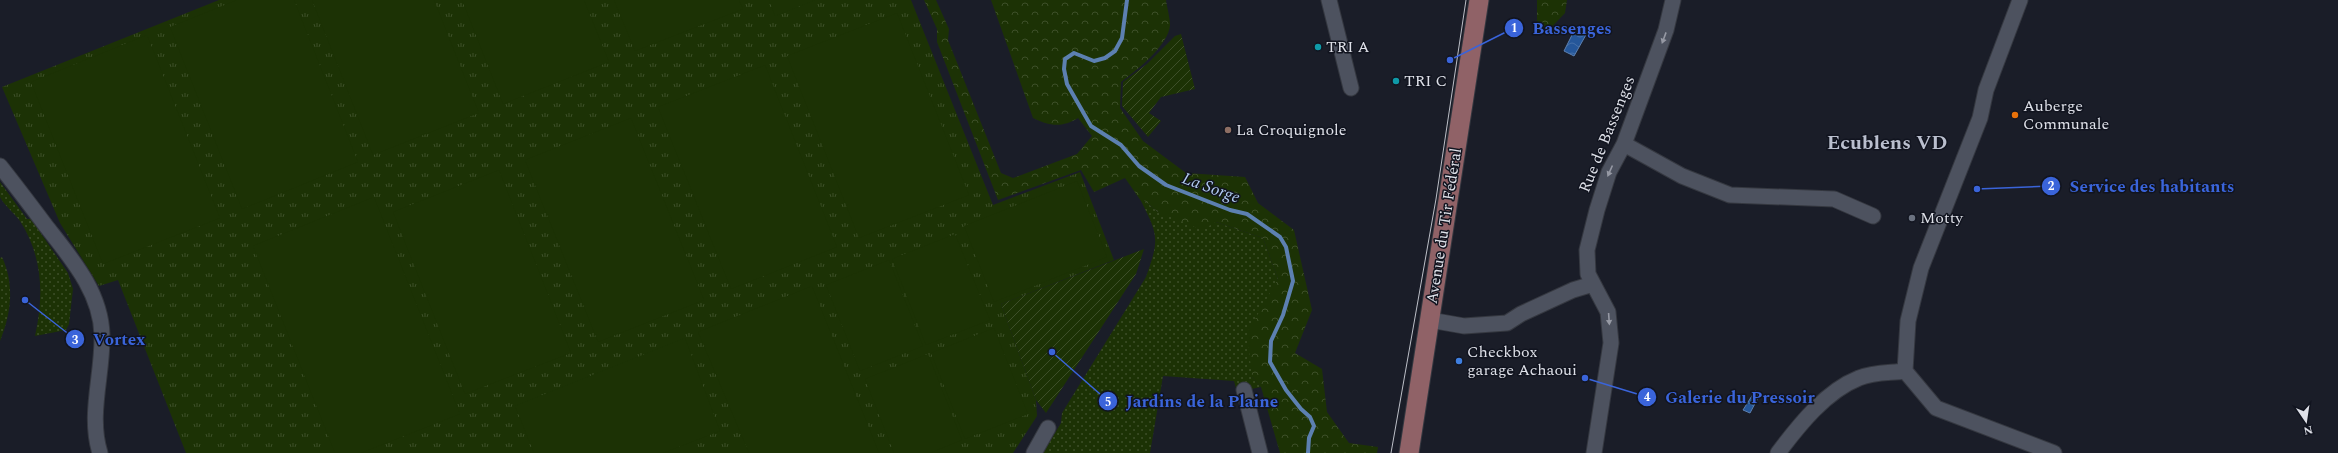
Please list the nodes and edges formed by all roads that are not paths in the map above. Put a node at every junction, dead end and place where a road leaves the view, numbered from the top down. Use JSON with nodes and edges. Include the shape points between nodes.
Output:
{"nodes":[{"id":1,"x":1329,"y":0,"type":"edge"},
{"id":2,"x":1479,"y":0,"type":"edge"},
{"id":3,"x":1673,"y":0,"type":"edge"},
{"id":4,"x":2020,"y":0,"type":"edge"},
{"id":5,"x":1351,"y":88,"type":"dead end"},
{"id":6,"x":1624,"y":144,"type":"junction"},
{"id":7,"x":0,"y":166,"type":"edge"},
{"id":8,"x":1873,"y":216,"type":"dead end"},
{"id":9,"x":1593,"y":284,"type":"junction"},
{"id":10,"x":1430,"y":320,"type":"junction"},
{"id":11,"x":1905,"y":371,"type":"junction"},
{"id":12,"x":1244,"y":390,"type":"dead end"},
{"id":13,"x":1048,"y":428,"type":"dead end"},
{"id":14,"x":100,"y":453,"type":"edge"},
{"id":15,"x":1034,"y":453,"type":"edge"},
{"id":16,"x":1260,"y":453,"type":"edge"},
{"id":17,"x":1409,"y":453,"type":"edge"},
{"id":18,"x":1594,"y":453,"type":"edge"},
{"id":19,"x":1778,"y":453,"type":"edge"},
{"id":20,"x":2054,"y":453,"type":"edge"}],
"edges":[{"from":1,"to":5,"type":"street"},
{"from":2,"to":10,"type":"main road","name":"Avenue du Tir Fédéral"},
{"from":3,"to":6,"type":"street","name":"Rue de Bassenges","one_way":true,"via":[[1666,30]]},
{"from":4,"to":11,"type":"street","via":[[1986,90],[1980,118],[1921,268],[1908,321]]},
{"from":6,"to":8,"type":"street","via":[[1682,176],[1730,195],[1834,199]]},
{"from":6,"to":9,"type":"street","name":"Rue de Bassenges","one_way":true,"via":[[1609,172],[1589,244],[1588,274]]},
{"from":7,"to":14,"type":"street","via":[[77,265],[97,307],[102,351],[94,431]]},
{"from":9,"to":10,"type":"street","via":[[1573,290],[1507,323],[1464,326]]},
{"from":9,"to":18,"type":"street","name":"Rue de Bassenges","one_way":true,"via":[[1608,312],[1611,343]]},
{"from":10,"to":17,"type":"main road","name":"Avenue du Tir Fédéral"},
{"from":11,"to":19,"type":"street","via":[[1859,378],[1834,394],[1798,426]]},
{"from":11,"to":20,"type":"street","via":[[1936,408]]},
{"from":12,"to":16,"type":"street"},
{"from":13,"to":15,"type":"street"}]}
